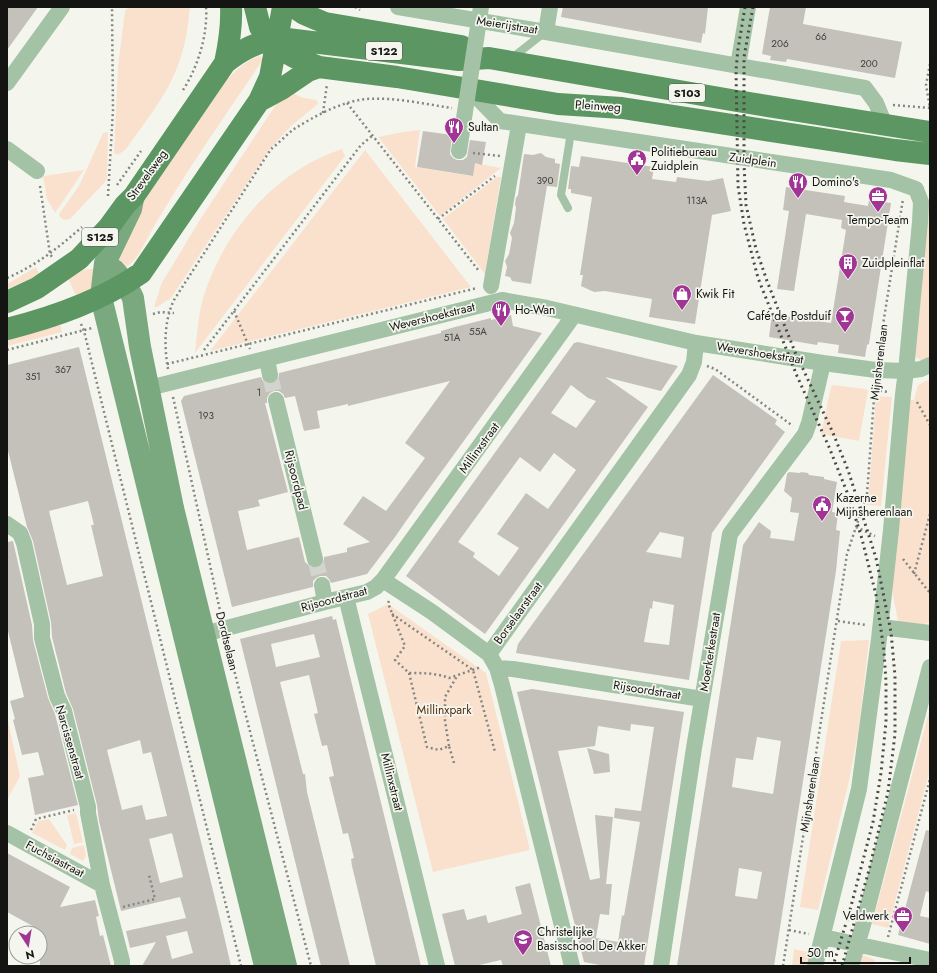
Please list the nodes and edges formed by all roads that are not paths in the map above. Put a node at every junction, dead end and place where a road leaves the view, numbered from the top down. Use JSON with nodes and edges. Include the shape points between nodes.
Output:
{"nodes":[{"id":1,"x":62,"y":7,"type":"edge"},
{"id":2,"x":231,"y":7,"type":"edge"},
{"id":3,"x":255,"y":7,"type":"edge"},
{"id":4,"x":283,"y":7,"type":"edge"},
{"id":5,"x":294,"y":7,"type":"edge"},
{"id":6,"x":398,"y":7,"type":"edge"},
{"id":7,"x":481,"y":7,"type":"edge"},
{"id":8,"x":550,"y":7,"type":"edge"},
{"id":9,"x":748,"y":7,"type":"edge"},
{"id":10,"x":546,"y":32,"type":"junction"},
{"id":11,"x":274,"y":42,"type":"junction"},
{"id":12,"x":499,"y":60,"type":"junction"},
{"id":13,"x":225,"y":63,"type":"junction"},
{"id":14,"x":738,"y":66,"type":"junction"},
{"id":15,"x":319,"y":67,"type":"junction"},
{"id":16,"x":7,"y":83,"type":"edge"},
{"id":17,"x":469,"y":89,"type":"junction"},
{"id":18,"x":259,"y":101,"type":"junction"},
{"id":19,"x":519,"y":125,"type":"junction"},
{"id":20,"x":885,"y":125,"type":"junction"},
{"id":21,"x":571,"y":132,"type":"junction"},
{"id":22,"x":928,"y":132,"type":"edge"},
{"id":23,"x":7,"y":149,"type":"edge"},
{"id":24,"x":465,"y":152,"type":"road end"},
{"id":25,"x":930,"y":154,"type":"edge"},
{"id":26,"x":37,"y":172,"type":"road end"},
{"id":27,"x":126,"y":191,"type":"junction"},
{"id":28,"x":568,"y":208,"type":"dead end"},
{"id":29,"x":79,"y":260,"type":"junction"},
{"id":30,"x":105,"y":263,"type":"junction"},
{"id":31,"x":134,"y":278,"type":"junction"},
{"id":32,"x":491,"y":286,"type":"road end"},
{"id":33,"x":100,"y":297,"type":"junction"},
{"id":34,"x":7,"y":302,"type":"edge"},
{"id":35,"x":75,"y":309,"type":"junction"},
{"id":36,"x":574,"y":315,"type":"junction"},
{"id":37,"x":107,"y":325,"type":"junction"},
{"id":38,"x":7,"y":329,"type":"edge"},
{"id":39,"x":696,"y":343,"type":"junction"},
{"id":40,"x":260,"y":361,"type":"junction"},
{"id":41,"x":822,"y":363,"type":"junction"},
{"id":42,"x":930,"y":365,"type":"edge"},
{"id":43,"x":906,"y":371,"type":"junction"},
{"id":44,"x":270,"y":375,"type":"tunnel mouth"},
{"id":45,"x":149,"y":388,"type":"junction"},
{"id":46,"x":276,"y":400,"type":"tunnel mouth"},
{"id":47,"x":7,"y":524,"type":"edge"},
{"id":48,"x":316,"y":559,"type":"tunnel mouth"},
{"id":49,"x":383,"y":580,"type":"junction"},
{"id":50,"x":322,"y":585,"type":"tunnel mouth"},
{"id":51,"x":346,"y":597,"type":"junction"},
{"id":52,"x":325,"y":602,"type":"junction"},
{"id":53,"x":881,"y":627,"type":"junction"},
{"id":54,"x":214,"y":632,"type":"junction"},
{"id":55,"x":930,"y":633,"type":"edge"},
{"id":56,"x":493,"y":661,"type":"junction"},
{"id":57,"x":930,"y":667,"type":"edge"},
{"id":58,"x":702,"y":699,"type":"junction"},
{"id":59,"x":7,"y":834,"type":"edge"},
{"id":60,"x":102,"y":885,"type":"junction"},
{"id":61,"x":823,"y":937,"type":"junction"},
{"id":62,"x":857,"y":943,"type":"junction"},
{"id":63,"x":930,"y":960,"type":"edge"},
{"id":64,"x":122,"y":966,"type":"edge"},
{"id":65,"x":265,"y":966,"type":"edge"},
{"id":66,"x":286,"y":966,"type":"edge"},
{"id":67,"x":437,"y":966,"type":"edge"},
{"id":68,"x":572,"y":966,"type":"edge"},
{"id":69,"x":661,"y":966,"type":"edge"},
{"id":70,"x":815,"y":966,"type":"edge"},
{"id":71,"x":851,"y":966,"type":"edge"}],
"edges":[{"from":1,"to":16,"type":"street"},
{"from":2,"to":13,"type":"main road","name":"Strevelsweg","number":"S122","via":[[229,47]]},
{"from":3,"to":11,"type":"main road","via":[[260,27]]},
{"from":4,"to":11,"type":"main road"},
{"from":5,"to":12,"type":"main road","number":"S103","via":[[325,23],[461,46]]},
{"from":6,"to":10,"type":"street","name":"Meierijstraat"},
{"from":7,"to":24,"type":"street","bridge":true},
{"from":8,"to":10,"type":"street"},
{"from":9,"to":14,"type":"street"},
{"from":10,"to":12,"type":"lane"},
{"from":10,"to":14,"type":"street"},
{"from":11,"to":12,"type":"main road","number":"S122","via":[[459,60]]},
{"from":11,"to":13,"type":"main road","number":"S122","via":[[242,50]]},
{"from":11,"to":15,"type":"main road","name":"Pleinweg","number":"S103","via":[[294,58]]},
{"from":11,"to":18,"type":"main road","via":[[270,77]]},
{"from":12,"to":20,"type":"main road","number":"S103"},
{"from":13,"to":27,"type":"main road","name":"Strevelsweg","number":"S122"},
{"from":14,"to":20,"type":"street","via":[[865,88],[876,103]]},
{"from":15,"to":17,"type":"main road","name":"Pleinweg","number":"S103"},
{"from":15,"to":18,"type":"main road"},
{"from":17,"to":19,"type":"street","name":"Zuidplein","via":[[500,121]]},
{"from":17,"to":25,"type":"main road","name":"Pleinweg","number":"S103","via":[[558,104],[622,108]]},
{"from":18,"to":31,"type":"main road"},
{"from":19,"to":21,"type":"street","name":"Zuidplein"},
{"from":19,"to":32,"type":"street","via":[[507,159]]},
{"from":20,"to":22,"type":"main road","number":"S103"},
{"from":21,"to":28,"type":"lane","via":[[561,195]]},
{"from":21,"to":43,"type":"street","name":"Zuidplein","via":[[891,180],[912,186],[916,189],[921,202]]},
{"from":23,"to":26,"type":"street"},
{"from":27,"to":29,"type":"main road","name":"Strevelsweg","number":"S125","via":[[125,206]]},
{"from":27,"to":30,"type":"main road","number":"S122","via":[[131,209]]},
{"from":29,"to":30,"type":"main road"},
{"from":29,"to":34,"type":"main road","name":"Strevelsweg","number":"S125","via":[[37,288]]},
{"from":30,"to":31,"type":"main road","via":[[117,272]]},
{"from":30,"to":33,"type":"main road","number":"S122"},
{"from":31,"to":33,"type":"main road"},
{"from":31,"to":45,"type":"main road","name":"Dordtselaan","via":[[137,296],[136,318]]},
{"from":33,"to":35,"type":"main road"},
{"from":33,"to":37,"type":"main road","number":"S122"},
{"from":35,"to":37,"type":"main road","via":[[96,314]]},
{"from":35,"to":38,"type":"main road"},
{"from":36,"to":39,"type":"street","name":"Wevershoekstraat"},
{"from":36,"to":40,"type":"street","name":"Wevershoekstraat","via":[[502,300]]},
{"from":36,"to":49,"type":"street","name":"Millinxstraat"},
{"from":37,"to":65,"type":"main road","number":"S122"},
{"from":39,"to":41,"type":"street","name":"Wevershoekstraat"},
{"from":39,"to":56,"type":"street","name":"Borselaarstraat","via":[[694,362],[689,375]]},
{"from":40,"to":44,"type":"street"},
{"from":40,"to":45,"type":"street","name":"Wevershoekstraat"},
{"from":41,"to":43,"type":"street","name":"Wevershoekstraat"},
{"from":41,"to":58,"type":"street","name":"Moerkerkestraat","via":[[805,434],[730,534]]},
{"from":42,"to":43,"type":"street","name":"Wevershoekstraat"},
{"from":43,"to":53,"type":"street"},
{"from":45,"to":54,"type":"main road","name":"Dordtselaan","via":[[173,508]]},
{"from":46,"to":48,"type":"street","name":"Rijsoordpad"},
{"from":47,"to":60,"type":"street","name":"Narcissenstraat","via":[[20,533],[24,543],[42,624],[42,638],[57,696],[64,711],[88,807]]},
{"from":49,"to":51,"type":"street","name":"Rijsoordstraat","via":[[367,592]]},
{"from":49,"to":56,"type":"street","via":[[432,612]]},
{"from":50,"to":52,"type":"street"},
{"from":51,"to":52,"type":"street","name":"Rijsoordstraat"},
{"from":51,"to":67,"type":"street","name":"Millinxstraat"},
{"from":52,"to":54,"type":"street","name":"Rijsoordstraat"},
{"from":53,"to":55,"type":"street"},
{"from":53,"to":61,"type":"street","via":[[859,789]]},
{"from":54,"to":66,"type":"main road","name":"Dordtselaan"},
{"from":56,"to":58,"type":"street","name":"Rijsoordstraat","via":[[513,669]]},
{"from":56,"to":68,"type":"street","via":[[502,685]]},
{"from":57,"to":62,"type":"street"},
{"from":58,"to":69,"type":"street","name":"Moerkerkestraat"},
{"from":59,"to":60,"type":"street","name":"Fuchsiastraat"},
{"from":60,"to":64,"type":"street","name":"Narcissenstraat"},
{"from":61,"to":62,"type":"street"},
{"from":61,"to":70,"type":"street"},
{"from":62,"to":63,"type":"street"},
{"from":62,"to":71,"type":"street"}]}
